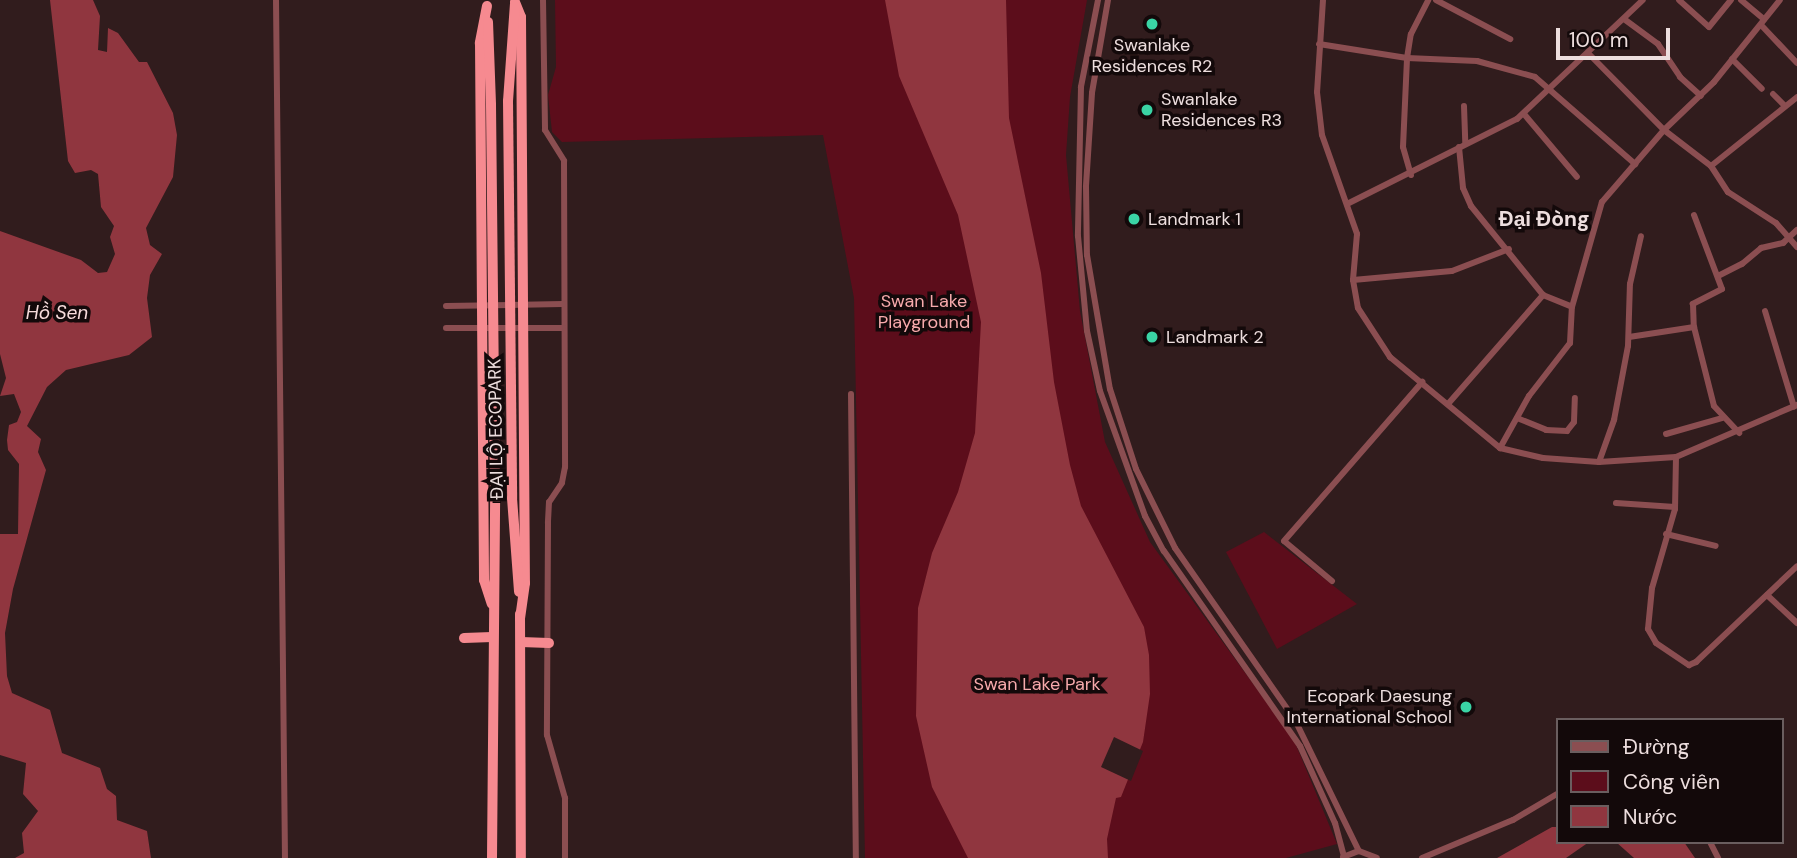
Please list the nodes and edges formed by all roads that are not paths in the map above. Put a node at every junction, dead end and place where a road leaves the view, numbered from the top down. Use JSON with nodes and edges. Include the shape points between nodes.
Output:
{"nodes":[{"id":1,"x":276,"y":0,"type":"edge"},
{"id":2,"x":543,"y":0,"type":"edge"},
{"id":3,"x":1098,"y":0,"type":"edge"},
{"id":4,"x":1108,"y":0,"type":"edge"},
{"id":5,"x":1323,"y":0,"type":"edge"},
{"id":6,"x":1428,"y":0,"type":"edge"},
{"id":7,"x":1436,"y":0,"type":"edge"},
{"id":8,"x":1456,"y":0,"type":"edge"},
{"id":9,"x":1643,"y":0,"type":"edge"},
{"id":10,"x":1679,"y":0,"type":"edge"},
{"id":11,"x":1731,"y":0,"type":"edge"},
{"id":12,"x":1741,"y":0,"type":"edge"},
{"id":13,"x":1780,"y":0,"type":"edge"},
{"id":14,"x":515,"y":1,"type":"edge"},
{"id":15,"x":487,"y":3,"type":"edge"},
{"id":16,"x":1450,"y":8,"type":"junction"},
{"id":17,"x":1624,"y":19,"type":"junction"},
{"id":18,"x":1763,"y":23,"type":"junction"},
{"id":19,"x":1510,"y":39,"type":"dead end"},
{"id":20,"x":1319,"y":44,"type":"junction"},
{"id":21,"x":1588,"y":54,"type":"junction"},
{"id":22,"x":1407,"y":58,"type":"junction"},
{"id":23,"x":1732,"y":59,"type":"junction"},
{"id":24,"x":1797,"y":63,"type":"edge"},
{"id":25,"x":1552,"y":89,"type":"junction"},
{"id":26,"x":1762,"y":89,"type":"dead end"},
{"id":27,"x":1773,"y":94,"type":"dead end"},
{"id":28,"x":1701,"y":96,"type":"junction"},
{"id":29,"x":1797,"y":97,"type":"edge"},
{"id":30,"x":1464,"y":106,"type":"dead end"},
{"id":31,"x":1785,"y":106,"type":"junction"},
{"id":32,"x":1524,"y":114,"type":"junction"},
{"id":33,"x":1664,"y":130,"type":"junction"},
{"id":34,"x":1462,"y":146,"type":"junction"},
{"id":35,"x":1635,"y":164,"type":"junction"},
{"id":36,"x":1711,"y":166,"type":"junction"},
{"id":37,"x":1411,"y":175,"type":"junction"},
{"id":38,"x":1577,"y":177,"type":"dead end"},
{"id":39,"x":1348,"y":204,"type":"junction"},
{"id":40,"x":1694,"y":215,"type":"dead end"},
{"id":41,"x":1797,"y":230,"type":"edge"},
{"id":42,"x":1078,"y":236,"type":"junction"},
{"id":43,"x":1641,"y":236,"type":"dead end"},
{"id":44,"x":1087,"y":237,"type":"junction"},
{"id":45,"x":1789,"y":238,"type":"junction"},
{"id":46,"x":1797,"y":247,"type":"edge"},
{"id":47,"x":1509,"y":249,"type":"junction"},
{"id":48,"x":1718,"y":276,"type":"junction"},
{"id":49,"x":1353,"y":280,"type":"junction"},
{"id":50,"x":1543,"y":295,"type":"junction"},
{"id":51,"x":522,"y":304,"type":"junction"},
{"id":52,"x":563,"y":304,"type":"junction"},
{"id":53,"x":482,"y":305,"type":"junction"},
{"id":54,"x":446,"y":306,"type":"dead end"},
{"id":55,"x":1572,"y":307,"type":"junction"},
{"id":56,"x":1765,"y":311,"type":"dead end"},
{"id":57,"x":1694,"y":327,"type":"junction"},
{"id":58,"x":446,"y":328,"type":"dead end"},
{"id":59,"x":482,"y":328,"type":"junction"},
{"id":60,"x":522,"y":328,"type":"junction"},
{"id":61,"x":564,"y":328,"type":"junction"},
{"id":62,"x":1629,"y":337,"type":"junction"},
{"id":63,"x":1422,"y":382,"type":"junction"},
{"id":64,"x":851,"y":394,"type":"dead end"},
{"id":65,"x":1574,"y":398,"type":"dead end"},
{"id":66,"x":1448,"y":404,"type":"junction"},
{"id":67,"x":1796,"y":406,"type":"edge"},
{"id":68,"x":1517,"y":418,"type":"junction"},
{"id":69,"x":1722,"y":418,"type":"junction"},
{"id":70,"x":1739,"y":433,"type":"junction"},
{"id":71,"x":1666,"y":434,"type":"dead end"},
{"id":72,"x":1500,"y":448,"type":"junction"},
{"id":73,"x":1676,"y":457,"type":"junction"},
{"id":74,"x":1599,"y":461,"type":"junction"},
{"id":75,"x":1136,"y":469,"type":"junction"},
{"id":76,"x":1127,"y":473,"type":"junction"},
{"id":77,"x":1616,"y":503,"type":"dead end"},
{"id":78,"x":1675,"y":507,"type":"junction"},
{"id":79,"x":1665,"y":534,"type":"junction"},
{"id":80,"x":1716,"y":546,"type":"dead end"},
{"id":81,"x":1797,"y":566,"type":"edge"},
{"id":82,"x":1332,"y":581,"type":"dead end"},
{"id":83,"x":1766,"y":595,"type":"junction"},
{"id":84,"x":492,"y":604,"type":"junction"},
{"id":85,"x":1216,"y":611,"type":"junction"},
{"id":86,"x":1208,"y":616,"type":"junction"},
{"id":87,"x":520,"y":619,"type":"junction"},
{"id":88,"x":1797,"y":623,"type":"edge"},
{"id":89,"x":492,"y":637,"type":"junction"},
{"id":90,"x":464,"y":638,"type":"dead end"},
{"id":91,"x":521,"y":642,"type":"junction"},
{"id":92,"x":549,"y":643,"type":"junction"},
{"id":93,"x":1308,"y":742,"type":"junction"},
{"id":94,"x":1300,"y":746,"type":"junction"},
{"id":95,"x":1556,"y":795,"type":"edge"},
{"id":96,"x":1359,"y":851,"type":"junction"},
{"id":97,"x":1343,"y":857,"type":"edge"},
{"id":98,"x":285,"y":858,"type":"edge"},
{"id":99,"x":492,"y":858,"type":"edge"},
{"id":100,"x":521,"y":858,"type":"edge"},
{"id":101,"x":565,"y":858,"type":"edge"},
{"id":102,"x":856,"y":858,"type":"edge"},
{"id":103,"x":1377,"y":858,"type":"edge"},
{"id":104,"x":1422,"y":858,"type":"edge"}],
"edges":[{"from":1,"to":98,"type":"street"},
{"from":2,"to":52,"type":"street","via":[[545,130],[564,161]]},
{"from":3,"to":42,"type":"street","via":[[1081,87]]},
{"from":4,"to":44,"type":"street","via":[[1092,93]]},
{"from":5,"to":20,"type":"street"},
{"from":6,"to":22,"type":"street","via":[[1411,34]]},
{"from":7,"to":16,"type":"street"},
{"from":8,"to":16,"type":"street"},
{"from":9,"to":17,"type":"street"},
{"from":10,"to":11,"type":"street","via":[[1709,27]]},
{"from":12,"to":18,"type":"street"},
{"from":13,"to":18,"type":"street"},
{"from":14,"to":51,"type":"highway","via":[[521,17]]},
{"from":14,"to":87,"type":"highway","name":"ĐẠI LỘ ECOPARK","bridge":true,"via":[[508,101],[512,498]]},
{"from":15,"to":53,"type":"highway","via":[[480,43]]},
{"from":15,"to":84,"type":"highway","name":"ĐẠI LỘ ECOPARK","bridge":true,"via":[[495,498]]},
{"from":16,"to":19,"type":"street"},
{"from":17,"to":21,"type":"street"},
{"from":17,"to":28,"type":"street","via":[[1658,44]]},
{"from":18,"to":23,"type":"street"},
{"from":18,"to":24,"type":"street"},
{"from":20,"to":22,"type":"street"},
{"from":20,"to":39,"type":"street","via":[[1317,92],[1322,135]]},
{"from":21,"to":25,"type":"street"},
{"from":21,"to":33,"type":"street"},
{"from":22,"to":25,"type":"street","via":[[1477,61],[1535,77]]},
{"from":22,"to":37,"type":"street","via":[[1403,147]]},
{"from":23,"to":26,"type":"street"},
{"from":23,"to":28,"type":"street"},
{"from":25,"to":32,"type":"street"},
{"from":25,"to":35,"type":"street"},
{"from":27,"to":31,"type":"street"},
{"from":28,"to":33,"type":"street"},
{"from":29,"to":31,"type":"street"},
{"from":30,"to":34,"type":"street"},
{"from":31,"to":36,"type":"street"},
{"from":32,"to":34,"type":"street"},
{"from":32,"to":38,"type":"street"},
{"from":33,"to":35,"type":"street"},
{"from":33,"to":36,"type":"street"},
{"from":34,"to":37,"type":"street"},
{"from":34,"to":47,"type":"street","via":[[1463,188],[1471,206]]},
{"from":35,"to":55,"type":"street","via":[[1602,202]]},
{"from":36,"to":45,"type":"street","via":[[1728,192],[1776,223]]},
{"from":37,"to":39,"type":"street"},
{"from":39,"to":49,"type":"street","via":[[1357,234]]},
{"from":40,"to":48,"type":"street"},
{"from":41,"to":45,"type":"street"},
{"from":42,"to":44,"type":"street"},
{"from":42,"to":76,"type":"street","via":[[1087,331]]},
{"from":43,"to":62,"type":"street","via":[[1630,284]]},
{"from":44,"to":75,"type":"street","via":[[1100,346]]},
{"from":45,"to":46,"type":"street"},
{"from":45,"to":48,"type":"street","via":[[1757,250]]},
{"from":47,"to":49,"type":"street","via":[[1452,271]]},
{"from":47,"to":50,"type":"street"},
{"from":48,"to":57,"type":"street","via":[[1720,292],[1693,305]]},
{"from":49,"to":63,"type":"street","via":[[1367,329],[1390,357]]},
{"from":50,"to":55,"type":"street"},
{"from":50,"to":66,"type":"street"},
{"from":51,"to":52,"type":"street"},
{"from":51,"to":53,"type":"street"},
{"from":51,"to":60,"type":"highway"},
{"from":52,"to":61,"type":"street"},
{"from":53,"to":54,"type":"street"},
{"from":53,"to":59,"type":"highway"},
{"from":55,"to":68,"type":"street","via":[[1570,343]]},
{"from":56,"to":67,"type":"street"},
{"from":57,"to":62,"type":"street"},
{"from":57,"to":69,"type":"street","via":[[1714,406]]},
{"from":58,"to":59,"type":"street"},
{"from":59,"to":60,"type":"street"},
{"from":59,"to":84,"type":"highway","via":[[484,580]]},
{"from":60,"to":61,"type":"street"},
{"from":60,"to":87,"type":"highway","via":[[525,583]]},
{"from":61,"to":92,"type":"street","via":[[565,467],[562,483],[549,502]]},
{"from":62,"to":74,"type":"street","via":[[1614,420]]},
{"from":63,"to":66,"type":"street"},
{"from":63,"to":82,"type":"street","via":[[1284,541]]},
{"from":64,"to":102,"type":"street"},
{"from":65,"to":68,"type":"street","via":[[1574,422],[1567,431],[1546,430]]},
{"from":66,"to":72,"type":"street"},
{"from":67,"to":70,"type":"street","via":[[1762,418]]},
{"from":68,"to":72,"type":"street"},
{"from":69,"to":70,"type":"street"},
{"from":69,"to":71,"type":"street"},
{"from":70,"to":73,"type":"street"},
{"from":72,"to":74,"type":"street","via":[[1543,458]]},
{"from":73,"to":74,"type":"street"},
{"from":73,"to":78,"type":"street"},
{"from":75,"to":76,"type":"street"},
{"from":75,"to":85,"type":"street","via":[[1175,548]]},
{"from":76,"to":86,"type":"street","via":[[1164,551]]},
{"from":77,"to":78,"type":"street"},
{"from":78,"to":79,"type":"street"},
{"from":79,"to":80,"type":"street"},
{"from":79,"to":83,"type":"street","via":[[1648,629],[1656,643],[1683,662],[1699,660]]},
{"from":81,"to":83,"type":"street"},
{"from":83,"to":88,"type":"street"},
{"from":84,"to":89,"type":"highway","name":"ĐẠI LỘ ECOPARK"},
{"from":85,"to":86,"type":"street"},
{"from":85,"to":93,"type":"street"},
{"from":86,"to":94,"type":"street"},
{"from":87,"to":91,"type":"highway","name":"ĐẠI LỘ ECOPARK"},
{"from":89,"to":90,"type":"highway"},
{"from":89,"to":99,"type":"highway","name":"ĐẠI LỘ ECOPARK"},
{"from":91,"to":92,"type":"highway"},
{"from":91,"to":100,"type":"highway","name":"ĐẠI LỘ ECOPARK"},
{"from":92,"to":101,"type":"street","via":[[547,735],[565,798]]},
{"from":93,"to":94,"type":"street"},
{"from":93,"to":96,"type":"street"},
{"from":94,"to":97,"type":"street","via":[[1335,823]]},
{"from":95,"to":104,"type":"street","via":[[1513,820]]},
{"from":96,"to":97,"type":"street"},
{"from":96,"to":103,"type":"street"}]}
